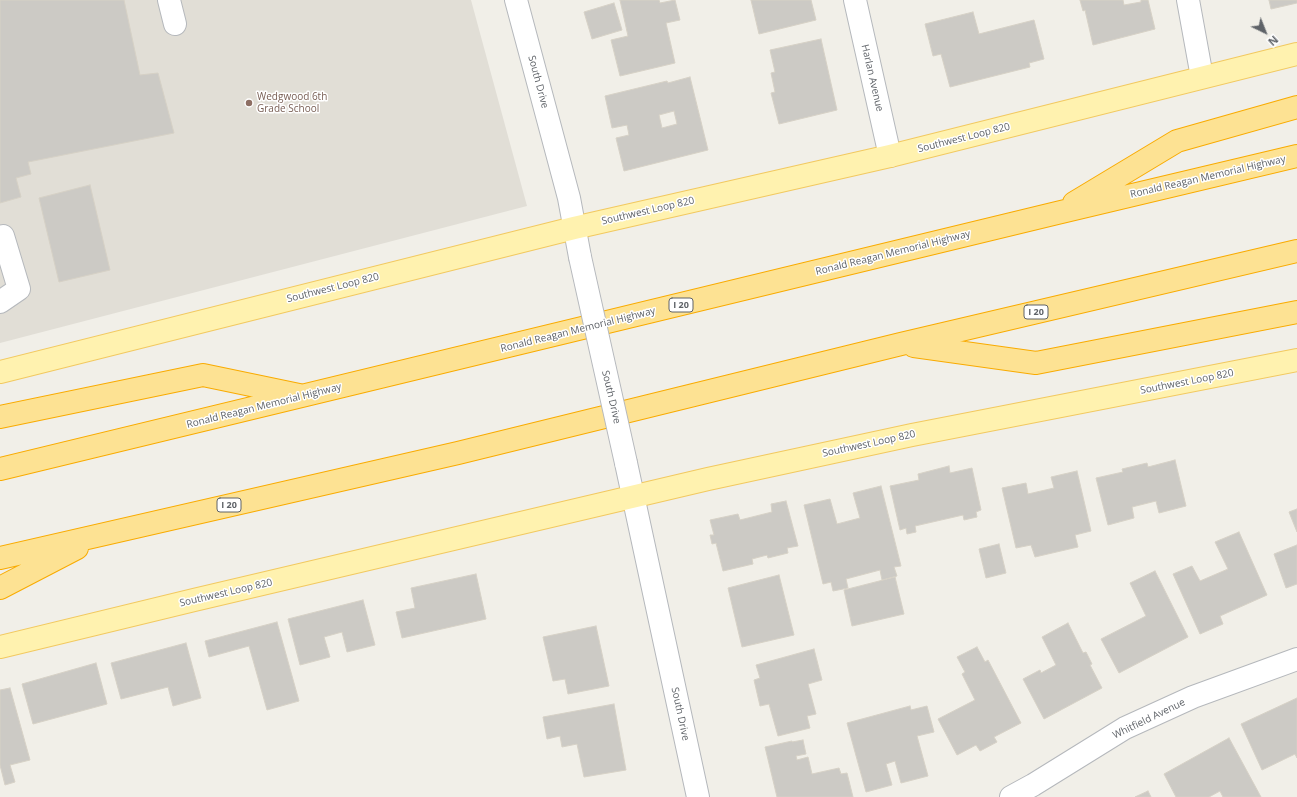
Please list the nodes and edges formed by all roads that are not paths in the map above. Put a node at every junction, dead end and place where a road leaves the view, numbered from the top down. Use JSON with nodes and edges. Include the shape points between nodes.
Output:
{"nodes":[{"id":1,"x":169,"y":0,"type":"edge"},
{"id":2,"x":516,"y":0,"type":"edge"},
{"id":3,"x":855,"y":0,"type":"edge"},
{"id":4,"x":1188,"y":0,"type":"edge"},
{"id":5,"x":174,"y":24,"type":"dead end"},
{"id":6,"x":1297,"y":54,"type":"edge"},
{"id":7,"x":1202,"y":78,"type":"junction"},
{"id":8,"x":1297,"y":108,"type":"edge"},
{"id":9,"x":890,"y":156,"type":"junction"},
{"id":10,"x":1297,"y":156,"type":"edge"},
{"id":11,"x":1057,"y":213,"type":"junction"},
{"id":12,"x":574,"y":228,"type":"junction"},
{"id":13,"x":3,"y":236,"type":"dead end"},
{"id":14,"x":1297,"y":251,"type":"edge"},
{"id":15,"x":0,"y":302,"type":"edge"},
{"id":16,"x":1297,"y":312,"type":"edge"},
{"id":17,"x":901,"y":344,"type":"junction"},
{"id":18,"x":1297,"y":360,"type":"edge"},
{"id":19,"x":0,"y":372,"type":"edge"},
{"id":20,"x":304,"y":396,"type":"junction"},
{"id":21,"x":0,"y":417,"type":"edge"},
{"id":22,"x":0,"y":469,"type":"edge"},
{"id":23,"x":634,"y":496,"type":"junction"},
{"id":24,"x":105,"y":533,"type":"junction"},
{"id":25,"x":0,"y":558,"type":"edge"},
{"id":26,"x":0,"y":588,"type":"edge"},
{"id":27,"x":0,"y":648,"type":"edge"},
{"id":28,"x":1297,"y":659,"type":"edge"},
{"id":29,"x":698,"y":797,"type":"edge"},
{"id":30,"x":1011,"y":797,"type":"edge"}],
"edges":[{"from":1,"to":5,"type":"street"},
{"from":2,"to":12,"type":"street","name":"South Drive","via":[[569,198]]},
{"from":3,"to":9,"type":"street","name":"Harlan Avenue"},
{"from":4,"to":7,"type":"street"},
{"from":6,"to":7,"type":"main road","name":"Southwest Loop 820"},
{"from":7,"to":9,"type":"main road","name":"Southwest Loop 820"},
{"from":8,"to":11,"type":"highway","via":[[1177,141]]},
{"from":9,"to":12,"type":"main road","name":"Southwest Loop 820"},
{"from":10,"to":11,"type":"highway","name":"Ronald Reagan Memorial Highway","number":"I 20"},
{"from":11,"to":20,"type":"highway","name":"Ronald Reagan Memorial Highway","number":"I 20"},
{"from":12,"to":19,"type":"main road","name":"Southwest Loop 820"},
{"from":12,"to":23,"type":"street","name":"South Drive","bridge":true},
{"from":13,"to":15,"type":"street","via":[[19,289]]},
{"from":14,"to":17,"type":"highway","number":"I 20"},
{"from":16,"to":17,"type":"highway","via":[[1036,363]]},
{"from":17,"to":24,"type":"highway","number":"I 20","via":[[458,453]]},
{"from":18,"to":23,"type":"main road","name":"Southwest Loop 820","via":[[912,435]]},
{"from":20,"to":21,"type":"highway","via":[[203,375]]},
{"from":20,"to":22,"type":"highway","name":"Ronald Reagan Memorial Highway","number":"I 20"},
{"from":23,"to":27,"type":"main road","name":"Southwest Loop 820"},
{"from":23,"to":29,"type":"street","name":"South Drive"},
{"from":24,"to":25,"type":"highway","number":"I 20"},
{"from":24,"to":26,"type":"highway"},
{"from":28,"to":30,"type":"street","name":"Whitfield Avenue","via":[[1193,697],[1125,728]]}]}
